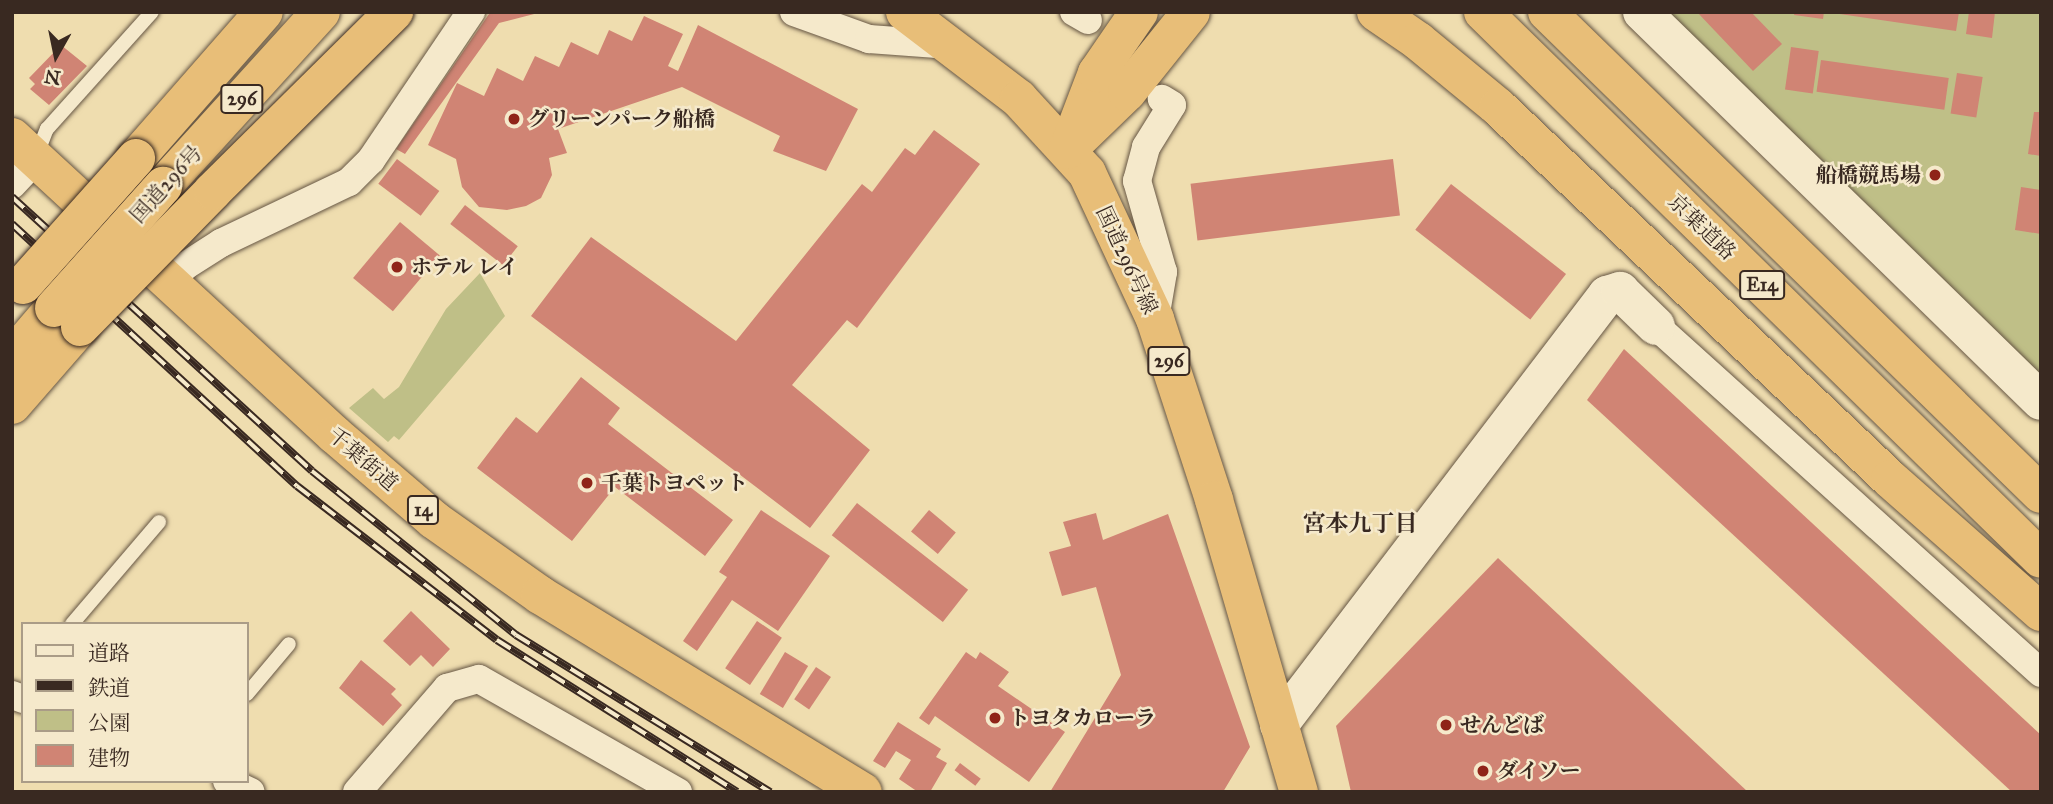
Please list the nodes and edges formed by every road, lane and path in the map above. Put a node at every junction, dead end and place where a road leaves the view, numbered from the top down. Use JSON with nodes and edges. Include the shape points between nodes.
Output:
{"nodes":[{"id":1,"x":152,"y":12,"type":"edge"},
{"id":2,"x":264,"y":12,"type":"edge"},
{"id":3,"x":321,"y":12,"type":"edge"},
{"id":4,"x":394,"y":12,"type":"edge"},
{"id":5,"x":471,"y":12,"type":"edge"},
{"id":6,"x":794,"y":12,"type":"edge"},
{"id":7,"x":905,"y":12,"type":"edge"},
{"id":8,"x":1139,"y":12,"type":"edge"},
{"id":9,"x":1191,"y":12,"type":"edge"},
{"id":10,"x":1376,"y":12,"type":"edge"},
{"id":11,"x":1404,"y":12,"type":"edge"},
{"id":12,"x":1483,"y":12,"type":"edge"},
{"id":13,"x":1547,"y":12,"type":"edge"},
{"id":14,"x":1642,"y":12,"type":"edge"},
{"id":15,"x":951,"y":45,"type":"junction"},
{"id":16,"x":1162,"y":99,"type":"dead end"},
{"id":17,"x":1498,"y":107,"type":"junction"},
{"id":18,"x":1068,"y":149,"type":"junction"},
{"id":19,"x":20,"y":160,"type":"edge"},
{"id":20,"x":169,"y":282,"type":"junction"},
{"id":21,"x":18,"y":291,"type":"edge"},
{"id":22,"x":67,"y":318,"type":"junction"},
{"id":23,"x":1155,"y":320,"type":"junction"},
{"id":24,"x":1656,"y":326,"type":"joint"},
{"id":25,"x":12,"y":357,"type":"edge"},
{"id":26,"x":2041,"y":401,"type":"edge"},
{"id":27,"x":12,"y":405,"type":"edge"},
{"id":28,"x":2041,"y":494,"type":"edge"},
{"id":29,"x":159,"y":522,"type":"dead end"},
{"id":30,"x":2041,"y":559,"type":"edge"},
{"id":31,"x":2041,"y":612,"type":"edge"},
{"id":32,"x":74,"y":622,"type":"edge"},
{"id":33,"x":289,"y":644,"type":"dead end"},
{"id":34,"x":2041,"y":673,"type":"edge"},
{"id":35,"x":248,"y":693,"type":"edge"},
{"id":36,"x":1279,"y":725,"type":"junction"},
{"id":37,"x":231,"y":783,"type":"edge"},
{"id":38,"x":1297,"y":789,"type":"edge"},
{"id":39,"x":251,"y":792,"type":"edge"},
{"id":40,"x":357,"y":792,"type":"edge"},
{"id":41,"x":678,"y":792,"type":"edge"},
{"id":42,"x":863,"y":792,"type":"edge"}],
"edges":[{"from":1,"to":19,"type":"lane"},
{"from":2,"to":21,"type":"highway","name":"国道296号","number":"296","bridge":true},
{"from":3,"to":22,"type":"highway","name":"国道296号","number":"296","bridge":true,"via":[[163,186]]},
{"from":4,"to":22,"type":"highway","bridge":true,"via":[[213,191]]},
{"from":5,"to":20,"type":"street","via":[[371,160],[349,182],[221,243]]},
{"from":6,"to":15,"type":"street","via":[[869,39]]},
{"from":7,"to":15,"type":"highway","name":"国道296号線","number":"296"},
{"from":8,"to":18,"type":"highway","via":[[1097,73]]},
{"from":9,"to":18,"type":"highway","via":[[1127,92]]},
{"from":10,"to":17,"type":"highway"},
{"from":11,"to":17,"type":"highway"},
{"from":12,"to":30,"type":"highway","name":"京葉道路","number":"E14"},
{"from":13,"to":28,"type":"highway","number":"E14"},
{"from":14,"to":26,"type":"street"},
{"from":15,"to":18,"type":"highway","name":"国道296号線","number":"296","via":[[1019,99]]},
{"from":16,"to":23,"type":"street","via":[[1172,105],[1146,147],[1137,181],[1163,272]]},
{"from":17,"to":31,"type":"highway","via":[[1889,479]]},
{"from":18,"to":23,"type":"highway","name":"国道296号線","number":"296","via":[[1087,173]]},
{"from":19,"to":20,"type":"highway","name":"千葉街道","number":"14"},
{"from":20,"to":42,"type":"highway","name":"千葉街道","number":"14","via":[[434,520],[540,595]]},
{"from":22,"to":25,"type":"highway","name":"国道296号","number":"296"},
{"from":22,"to":27,"type":"highway"},
{"from":23,"to":36,"type":"highway","name":"国道296号線","number":"296","via":[[1214,500]]},
{"from":24,"to":34,"type":"street"},
{"from":24,"to":36,"type":"street","via":[[1620,291],[1607,296]]},
{"from":29,"to":32,"type":"lane"},
{"from":33,"to":35,"type":"lane"},
{"from":36,"to":38,"type":"highway","name":"国道296号線","number":"296"},
{"from":37,"to":39,"type":"street"},
{"from":40,"to":41,"type":"street","via":[[447,688],[480,679]]}]}
